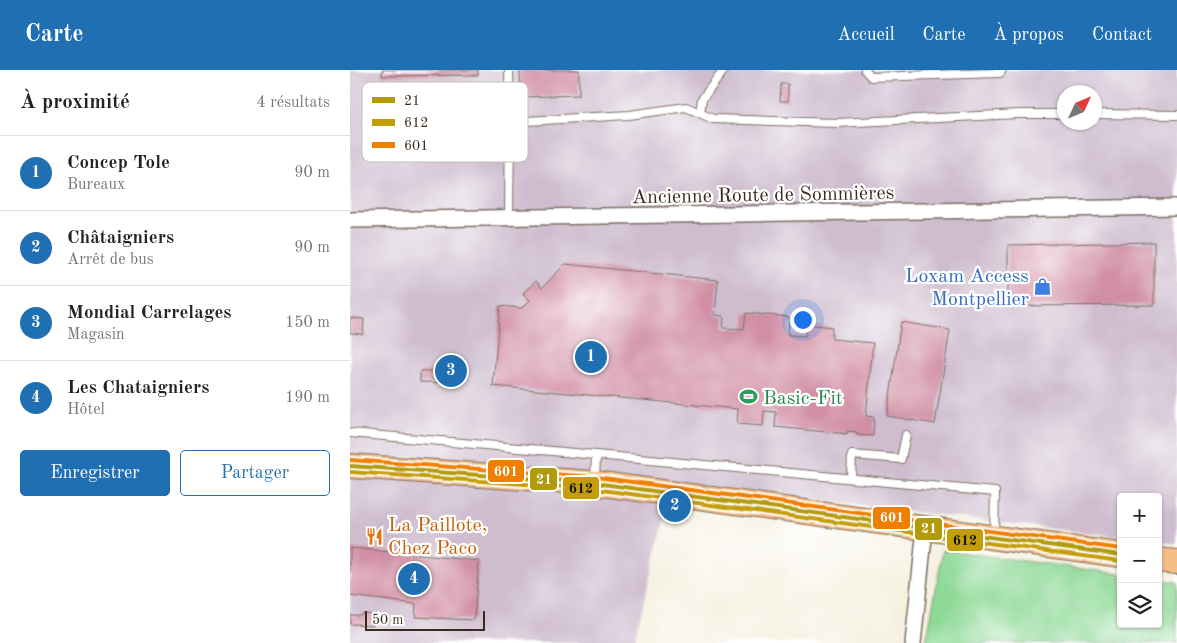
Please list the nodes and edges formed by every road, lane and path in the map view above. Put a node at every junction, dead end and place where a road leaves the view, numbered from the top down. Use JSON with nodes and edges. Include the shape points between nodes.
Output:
{"nodes":[{"id":1,"x":724,"y":70,"type":"edge"},
{"id":2,"x":865,"y":70,"type":"edge"},
{"id":3,"x":1002,"y":70,"type":"edge"},
{"id":4,"x":700,"y":113,"type":"junction"},
{"id":5,"x":1057,"y":114,"type":"edge"},
{"id":6,"x":1102,"y":114,"type":"edge"},
{"id":7,"x":1177,"y":114,"type":"edge"},
{"id":8,"x":528,"y":121,"type":"edge"},
{"id":9,"x":510,"y":162,"type":"edge"},
{"id":10,"x":1177,"y":207,"type":"edge"},
{"id":11,"x":509,"y":218,"type":"junction"},
{"id":12,"x":350,"y":220,"type":"edge"},
{"id":13,"x":350,"y":433,"type":"edge"},
{"id":14,"x":906,"y":434,"type":"dead end"},
{"id":15,"x":596,"y":454,"type":"junction"},
{"id":16,"x":350,"y":466,"type":"edge"},
{"id":17,"x":851,"y":478,"type":"junction"},
{"id":18,"x":595,"y":483,"type":"junction"},
{"id":19,"x":925,"y":528,"type":"junction"},
{"id":20,"x":993,"y":537,"type":"junction"},
{"id":21,"x":1117,"y":554,"type":"edge"},
{"id":22,"x":1162,"y":560,"type":"edge"},
{"id":23,"x":1177,"y":562,"type":"edge"},
{"id":24,"x":913,"y":643,"type":"edge"}],
"edges":[{"from":1,"to":4,"type":"lane","via":[[702,99]]},
{"from":2,"to":3,"type":"lane","via":[[871,78],[1000,73]]},
{"from":4,"to":5,"type":"lane","via":[[713,119],[837,123]]},
{"from":4,"to":8,"type":"lane","via":[[686,107],[630,115]]},
{"from":6,"to":7,"type":"lane"},
{"from":9,"to":11,"type":"lane"},
{"from":10,"to":11,"type":"street","name":"Ancienne Route de Sommières"},
{"from":11,"to":12,"type":"street","name":"Ancienne Route de Sommières"},
{"from":13,"to":15,"type":"lane"},
{"from":14,"to":17,"type":"lane","via":[[901,459],[852,455]]},
{"from":15,"to":17,"type":"lane"},
{"from":15,"to":18,"type":"lane"},
{"from":16,"to":18,"type":"main road"},
{"from":17,"to":20,"type":"lane","via":[[995,492]]},
{"from":18,"to":19,"type":"main road"},
{"from":19,"to":20,"type":"main road"},
{"from":19,"to":24,"type":"street"},
{"from":20,"to":21,"type":"main road"},
{"from":22,"to":23,"type":"main road"}]}
